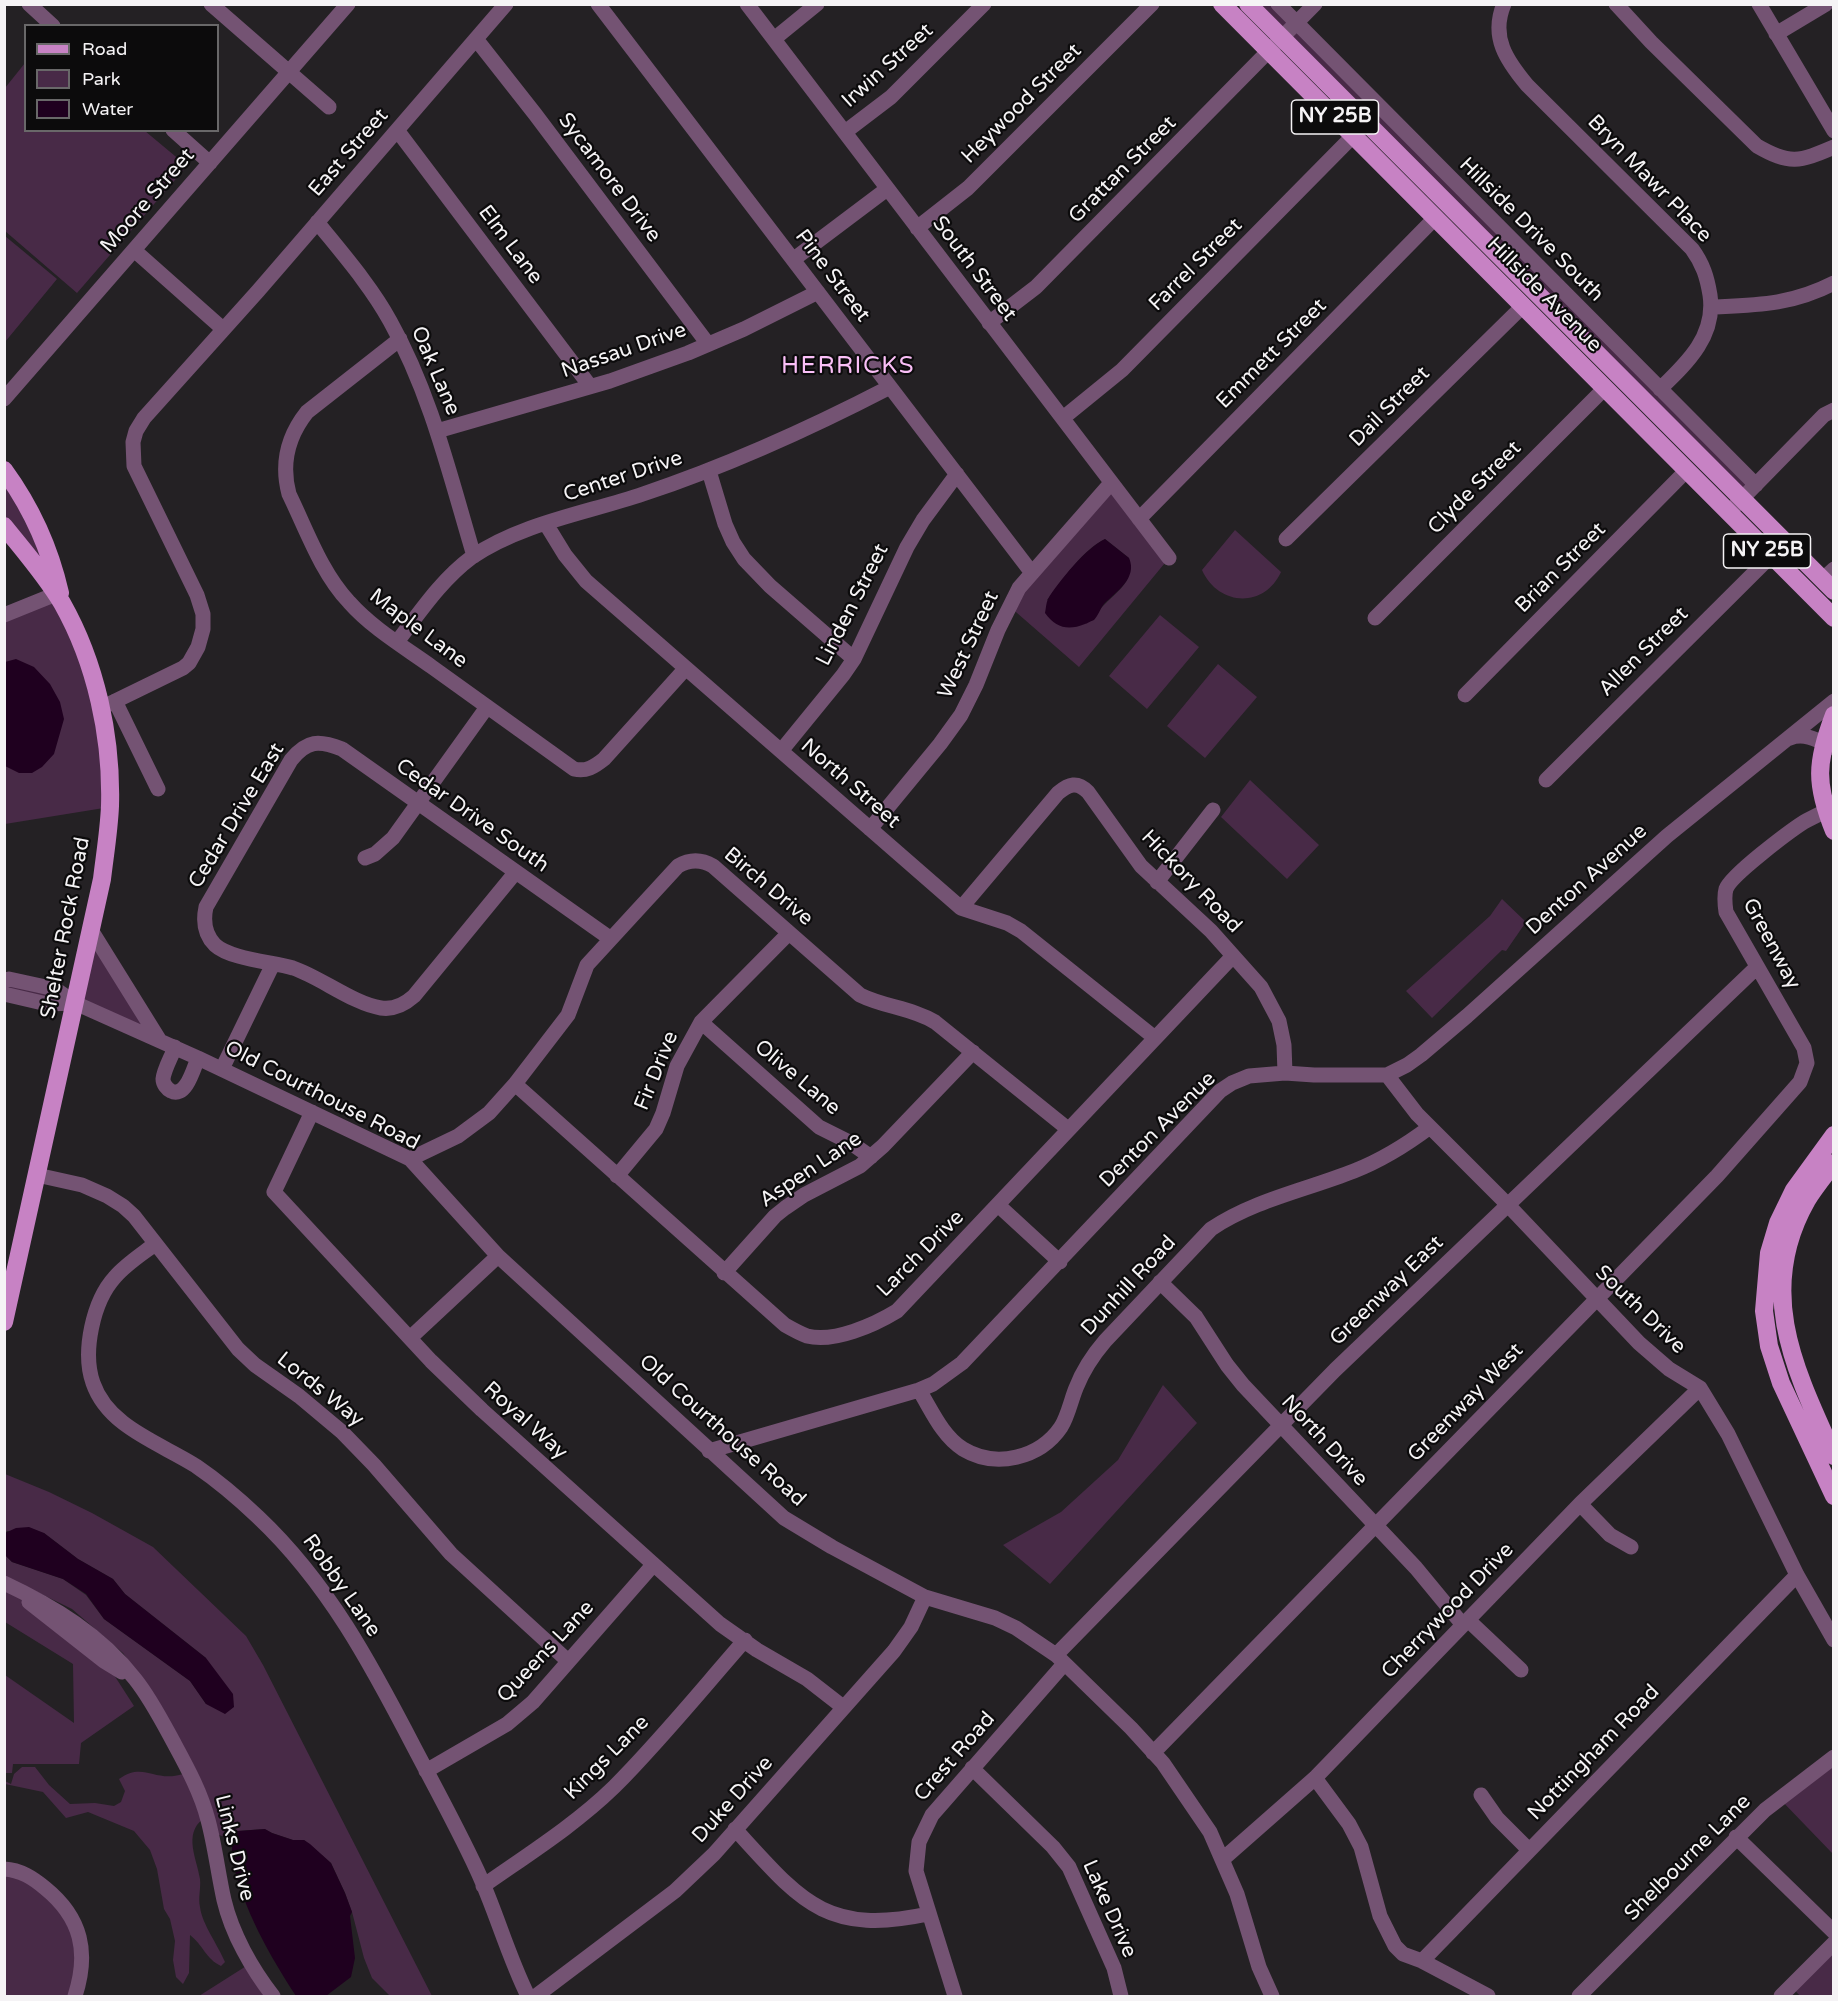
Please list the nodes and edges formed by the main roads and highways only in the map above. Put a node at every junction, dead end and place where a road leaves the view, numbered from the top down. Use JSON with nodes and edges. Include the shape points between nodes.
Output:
{"nodes":[{"id":1,"x":1222,"y":4,"type":"edge"},
{"id":2,"x":1248,"y":4,"type":"edge"},
{"id":3,"x":1276,"y":46,"type":"junction"},
{"id":4,"x":1491,"y":261,"type":"junction"},
{"id":5,"x":4,"y":470,"type":"edge"},
{"id":6,"x":1735,"y":506,"type":"junction"},
{"id":7,"x":4,"y":526,"type":"edge"},
{"id":8,"x":1830,"y":580,"type":"edge"},
{"id":9,"x":59,"y":599,"type":"junction"},
{"id":10,"x":1833,"y":618,"type":"edge"},
{"id":11,"x":1833,"y":716,"type":"edge"},
{"id":12,"x":1828,"y":745,"type":"edge"},
{"id":13,"x":1830,"y":809,"type":"edge"},
{"id":14,"x":1833,"y":831,"type":"edge"},
{"id":15,"x":1833,"y":1135,"type":"edge"},
{"id":16,"x":1833,"y":1162,"type":"edge"},
{"id":17,"x":4,"y":1322,"type":"edge"},
{"id":18,"x":1833,"y":1456,"type":"edge"},
{"id":19,"x":1833,"y":1496,"type":"edge"}],
"edges":[{"from":1,"to":3,"type":"main road","name":"Hillside Avenue","number":"NY 25B"},
{"from":2,"to":3,"type":"main road","name":"Hillside Avenue","number":"NY 25B"},
{"from":3,"to":4,"type":"main road","name":"Hillside Avenue","number":"NY 25B"},
{"from":3,"to":4,"type":"main road","name":"Hillside Avenue","number":"NY 25B","via":[[1353,136],[1435,218]]},
{"from":4,"to":6,"type":"main road","name":"Hillside Avenue","number":"NY 25B"},
{"from":4,"to":6,"type":"main road","name":"Hillside Avenue","number":"NY 25B","via":[[1523,306],[1687,470]]},
{"from":5,"to":9,"type":"main road","via":[[41,533],[56,576]]},
{"from":6,"to":8,"type":"main road","name":"Hillside Avenue","number":"NY 25B"},
{"from":6,"to":10,"type":"main road","name":"Hillside Avenue","number":"NY 25B","via":[[1772,555]]},
{"from":7,"to":9,"type":"main road","name":"Shelter Rock Road"},
{"from":9,"to":17,"type":"main road","name":"Shelter Rock Road","via":[[108,705],[110,807],[102,879]]},
{"from":11,"to":12,"type":"main road"},
{"from":12,"to":13,"type":"main road","via":[[1820,766],[1822,796]]},
{"from":13,"to":14,"type":"main road"},
{"from":15,"to":19,"type":"main road","via":[[1794,1190],[1778,1222],[1769,1253],[1764,1311],[1769,1346],[1781,1383]]},
{"from":16,"to":18,"type":"main road","via":[[1807,1200],[1787,1247],[1782,1301],[1799,1379]]}]}
